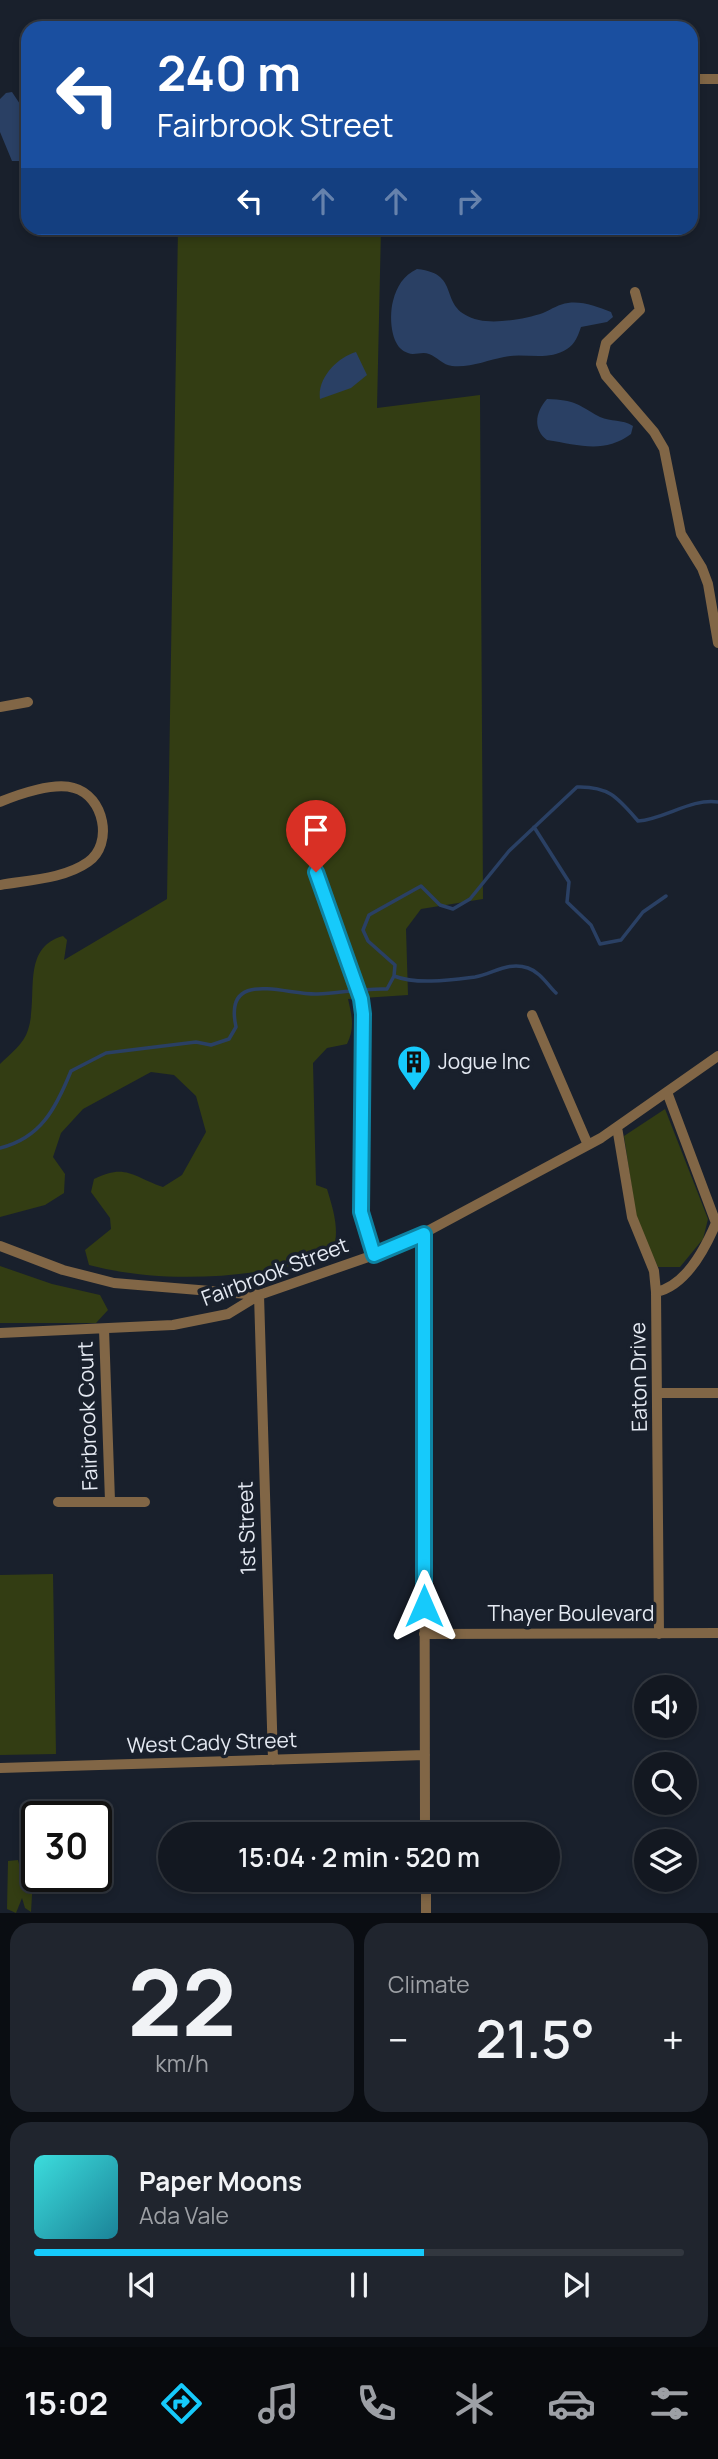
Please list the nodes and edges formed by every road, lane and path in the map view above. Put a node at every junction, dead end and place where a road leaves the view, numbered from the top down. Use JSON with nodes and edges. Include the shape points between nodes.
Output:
{"nodes":[{"id":1,"x":698,"y":79,"type":"edge"},
{"id":2,"x":718,"y":79,"type":"edge"},
{"id":3,"x":635,"y":292,"type":"dead end"},
{"id":4,"x":718,"y":643,"type":"edge"},
{"id":5,"x":28,"y":702,"type":"dead end"},
{"id":6,"x":0,"y":707,"type":"edge"},
{"id":7,"x":0,"y":802,"type":"edge"},
{"id":8,"x":316,"y":872,"type":"dead end"},
{"id":9,"x":0,"y":885,"type":"edge"},
{"id":10,"x":532,"y":1015,"type":"dead end"},
{"id":11,"x":718,"y":1056,"type":"edge"},
{"id":12,"x":667,"y":1093,"type":"junction"},
{"id":13,"x":617,"y":1127,"type":"junction"},
{"id":14,"x":589,"y":1145,"type":"junction"},
{"id":15,"x":717,"y":1223,"type":"edge"},
{"id":16,"x":424,"y":1234,"type":"junction"},
{"id":17,"x":0,"y":1246,"type":"edge"},
{"id":18,"x":374,"y":1255,"type":"junction"},
{"id":19,"x":656,"y":1293,"type":"junction"},
{"id":20,"x":259,"y":1295,"type":"junction"},
{"id":21,"x":104,"y":1329,"type":"junction"},
{"id":22,"x":0,"y":1333,"type":"edge"},
{"id":23,"x":659,"y":1393,"type":"junction"},
{"id":24,"x":718,"y":1393,"type":"edge"},
{"id":25,"x":110,"y":1501,"type":"junction"},
{"id":26,"x":145,"y":1502,"type":"dead end"},
{"id":27,"x":58,"y":1503,"type":"dead end"},
{"id":28,"x":718,"y":1633,"type":"edge"},
{"id":29,"x":424,"y":1634,"type":"junction"},
{"id":30,"x":659,"y":1634,"type":"junction"},
{"id":31,"x":425,"y":1755,"type":"junction"},
{"id":32,"x":273,"y":1760,"type":"junction"},
{"id":33,"x":0,"y":1769,"type":"edge"},
{"id":34,"x":425,"y":1822,"type":"edge"},
{"id":35,"x":426,"y":1892,"type":"edge"},
{"id":36,"x":426,"y":1913,"type":"edge"}],
"edges":[{"from":1,"to":2,"type":"street"},
{"from":3,"to":4,"type":"street","via":[[640,310],[606,343],[601,364],[664,449],[681,534],[708,584]]},
{"from":5,"to":6,"type":"street"},
{"from":7,"to":9,"type":"street","via":[[73,787],[97,808],[103,837],[101,849],[89,862],[66,873]]},
{"from":8,"to":18,"type":"street","via":[[361,999],[361,1212]]},
{"from":10,"to":14,"type":"street"},
{"from":11,"to":12,"type":"street","name":"Fairbrook Street"},
{"from":12,"to":13,"type":"street","name":"Fairbrook Street"},
{"from":12,"to":15,"type":"street"},
{"from":13,"to":14,"type":"street","name":"Fairbrook Street"},
{"from":13,"to":19,"type":"street","name":"Eaton Drive","via":[[632,1217],[654,1271]]},
{"from":14,"to":16,"type":"street","name":"Fairbrook Street"},
{"from":15,"to":19,"type":"street","via":[[684,1275],[674,1286]]},
{"from":16,"to":18,"type":"street","name":"Fairbrook Street"},
{"from":16,"to":29,"type":"street"},
{"from":17,"to":20,"type":"street","via":[[114,1283]]},
{"from":18,"to":20,"type":"street","name":"Fairbrook Street"},
{"from":19,"to":23,"type":"street","name":"Eaton Drive"},
{"from":20,"to":21,"type":"street","name":"Fairbrook Street","via":[[235,1311],[203,1321]]},
{"from":20,"to":32,"type":"street","name":"1st Street"},
{"from":21,"to":22,"type":"street","name":"Fairbrook Street"},
{"from":21,"to":25,"type":"street","name":"Fairbrook Court"},
{"from":23,"to":24,"type":"street"},
{"from":23,"to":30,"type":"street","name":"Eaton Drive"},
{"from":25,"to":26,"type":"street","name":"Fairbrook Court"},
{"from":25,"to":27,"type":"street","name":"Fairbrook Court"},
{"from":28,"to":30,"type":"street","name":"Thayer Boulevard"},
{"from":29,"to":30,"type":"street","name":"Thayer Boulevard"},
{"from":29,"to":31,"type":"street"},
{"from":31,"to":32,"type":"street","name":"West Cady Street"},
{"from":31,"to":34,"type":"street"},
{"from":32,"to":33,"type":"street","name":"West Cady Street"},
{"from":35,"to":36,"type":"street"}]}
